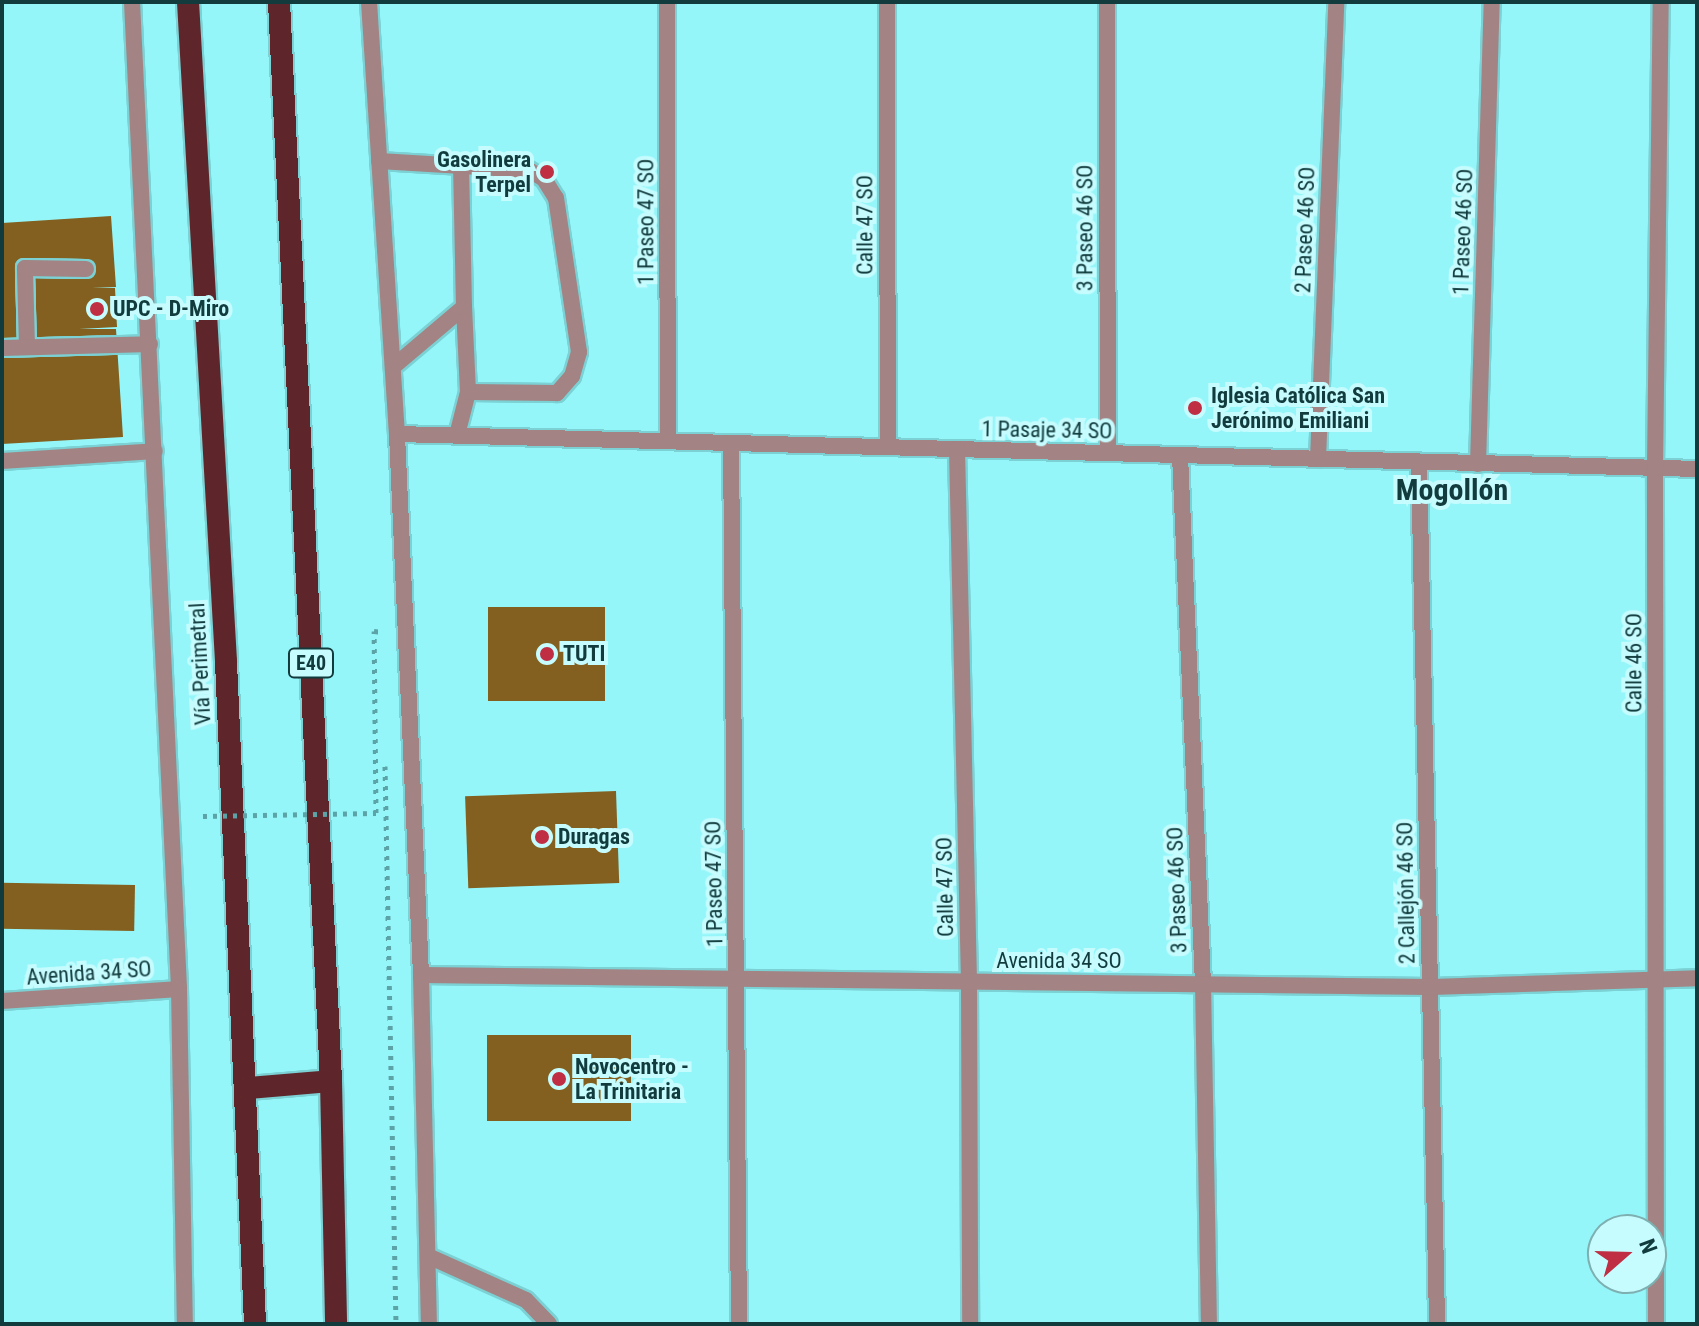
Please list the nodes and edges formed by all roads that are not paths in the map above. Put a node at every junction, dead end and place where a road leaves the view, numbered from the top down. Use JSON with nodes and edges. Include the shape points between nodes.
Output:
{"nodes":[{"id":1,"x":132,"y":2,"type":"edge"},
{"id":2,"x":188,"y":2,"type":"edge"},
{"id":3,"x":279,"y":2,"type":"edge"},
{"id":4,"x":369,"y":2,"type":"edge"},
{"id":5,"x":667,"y":2,"type":"edge"},
{"id":6,"x":887,"y":2,"type":"edge"},
{"id":7,"x":1107,"y":2,"type":"edge"},
{"id":8,"x":1336,"y":2,"type":"edge"},
{"id":9,"x":1492,"y":2,"type":"edge"},
{"id":10,"x":1661,"y":2,"type":"edge"},
{"id":11,"x":379,"y":161,"type":"junction"},
{"id":12,"x":461,"y":167,"type":"junction"},
{"id":13,"x":86,"y":269,"type":"dead end"},
{"id":14,"x":464,"y":307,"type":"junction"},
{"id":15,"x":150,"y":344,"type":"junction"},
{"id":16,"x":27,"y":347,"type":"junction"},
{"id":17,"x":2,"y":348,"type":"edge"},
{"id":18,"x":393,"y":367,"type":"junction"},
{"id":19,"x":468,"y":392,"type":"junction"},
{"id":20,"x":397,"y":434,"type":"junction"},
{"id":21,"x":457,"y":435,"type":"junction"},
{"id":22,"x":668,"y":441,"type":"junction"},
{"id":23,"x":731,"y":443,"type":"junction"},
{"id":24,"x":888,"y":447,"type":"junction"},
{"id":25,"x":957,"y":449,"type":"junction"},
{"id":26,"x":155,"y":451,"type":"junction"},
{"id":27,"x":1108,"y":453,"type":"junction"},
{"id":28,"x":1180,"y":455,"type":"junction"},
{"id":29,"x":1318,"y":459,"type":"junction"},
{"id":30,"x":2,"y":461,"type":"edge"},
{"id":31,"x":1419,"y":462,"type":"junction"},
{"id":32,"x":1478,"y":464,"type":"junction"},
{"id":33,"x":1655,"y":468,"type":"junction"},
{"id":34,"x":1697,"y":469,"type":"edge"},
{"id":35,"x":421,"y":975,"type":"junction"},
{"id":36,"x":737,"y":975,"type":"junction"},
{"id":37,"x":1697,"y":978,"type":"edge"},
{"id":38,"x":1656,"y":980,"type":"junction"},
{"id":39,"x":969,"y":983,"type":"junction"},
{"id":40,"x":1203,"y":983,"type":"junction"},
{"id":41,"x":1430,"y":987,"type":"junction"},
{"id":42,"x":179,"y":989,"type":"junction"},
{"id":43,"x":2,"y":1001,"type":"edge"},
{"id":44,"x":331,"y":1081,"type":"junction"},
{"id":45,"x":248,"y":1088,"type":"junction"},
{"id":46,"x":428,"y":1256,"type":"junction"},
{"id":47,"x":185,"y":1324,"type":"edge"},
{"id":48,"x":255,"y":1324,"type":"edge"},
{"id":49,"x":336,"y":1324,"type":"edge"},
{"id":50,"x":429,"y":1324,"type":"edge"},
{"id":51,"x":549,"y":1324,"type":"edge"},
{"id":52,"x":739,"y":1324,"type":"edge"},
{"id":53,"x":970,"y":1324,"type":"edge"},
{"id":54,"x":1209,"y":1324,"type":"edge"},
{"id":55,"x":1437,"y":1324,"type":"edge"},
{"id":56,"x":1656,"y":1324,"type":"edge"}],
"edges":[{"from":1,"to":15,"type":"street","name":"Vía Perimetral"},
{"from":2,"to":45,"type":"highway","name":"Vía Perimetral"},
{"from":3,"to":44,"type":"highway","number":"E40"},
{"from":4,"to":11,"type":"street"},
{"from":5,"to":22,"type":"street","name":"1 Paseo 47 SO"},
{"from":6,"to":24,"type":"street","name":"Calle 47 SO"},
{"from":7,"to":27,"type":"street","name":"3 Paseo 46 SO"},
{"from":8,"to":29,"type":"street","name":"2 Paseo 46 SO"},
{"from":9,"to":32,"type":"street","name":"1 Paseo 46 SO"},
{"from":10,"to":33,"type":"street","name":"Calle 46 SO"},
{"from":11,"to":12,"type":"street"},
{"from":11,"to":18,"type":"street"},
{"from":12,"to":14,"type":"street"},
{"from":12,"to":19,"type":"street","via":[[529,170],[544,179],[556,198],[579,352],[572,376],[557,393]]},
{"from":13,"to":16,"type":"street","via":[[25,268]]},
{"from":14,"to":18,"type":"street"},
{"from":14,"to":19,"type":"street"},
{"from":15,"to":16,"type":"street"},
{"from":15,"to":26,"type":"street","name":"Vía Perimetral"},
{"from":16,"to":17,"type":"street"},
{"from":18,"to":20,"type":"street"},
{"from":19,"to":21,"type":"street"},
{"from":20,"to":21,"type":"street","name":"1 Pasaje 34 SO"},
{"from":20,"to":35,"type":"street"},
{"from":21,"to":22,"type":"street","name":"1 Pasaje 34 SO"},
{"from":22,"to":23,"type":"street","name":"1 Pasaje 34 SO"},
{"from":23,"to":24,"type":"street","name":"1 Pasaje 34 SO"},
{"from":23,"to":36,"type":"street","name":"1 Paseo 47 SO"},
{"from":24,"to":25,"type":"street","name":"1 Pasaje 34 SO"},
{"from":25,"to":27,"type":"street","name":"1 Pasaje 34 SO"},
{"from":25,"to":39,"type":"street","name":"Calle 47 SO"},
{"from":26,"to":30,"type":"street"},
{"from":26,"to":42,"type":"street","name":"Vía Perimetral"},
{"from":27,"to":28,"type":"street","name":"1 Pasaje 34 SO"},
{"from":28,"to":29,"type":"street","name":"1 Pasaje 34 SO"},
{"from":28,"to":40,"type":"street","name":"3 Paseo 46 SO"},
{"from":29,"to":31,"type":"street","name":"1 Pasaje 34 SO"},
{"from":31,"to":32,"type":"street","name":"1 Pasaje 34 SO"},
{"from":31,"to":41,"type":"street","name":"2 Callejón 46 SO"},
{"from":32,"to":33,"type":"street","name":"1 Pasaje 34 SO"},
{"from":33,"to":34,"type":"street","name":"1 Pasaje 34 SO"},
{"from":33,"to":38,"type":"street","name":"Calle 46 SO"},
{"from":35,"to":36,"type":"street","name":"Avenida 34 SO"},
{"from":35,"to":46,"type":"street"},
{"from":36,"to":39,"type":"street","name":"Avenida 34 SO"},
{"from":36,"to":52,"type":"street","name":"1 Paseo 47 SO"},
{"from":37,"to":38,"type":"street","name":"Avenida 34 SO"},
{"from":38,"to":41,"type":"street","name":"Avenida 34 SO"},
{"from":38,"to":56,"type":"street","name":"Calle 46 SO"},
{"from":39,"to":40,"type":"street","name":"Avenida 34 SO"},
{"from":39,"to":53,"type":"street","name":"Calle 47 SO"},
{"from":40,"to":41,"type":"street","name":"Avenida 34 SO"},
{"from":40,"to":54,"type":"street","name":"3 Paseo 46 SO"},
{"from":41,"to":55,"type":"street","name":"2 Callejón 46 SO"},
{"from":42,"to":43,"type":"street","name":"Avenida 34 SO"},
{"from":42,"to":47,"type":"street","name":"Vía Perimetral"},
{"from":44,"to":45,"type":"highway"},
{"from":44,"to":49,"type":"highway","number":"E40"},
{"from":45,"to":48,"type":"highway","name":"Vía Perimetral"},
{"from":46,"to":50,"type":"street"},
{"from":46,"to":51,"type":"street","via":[[526,1300]]}]}
